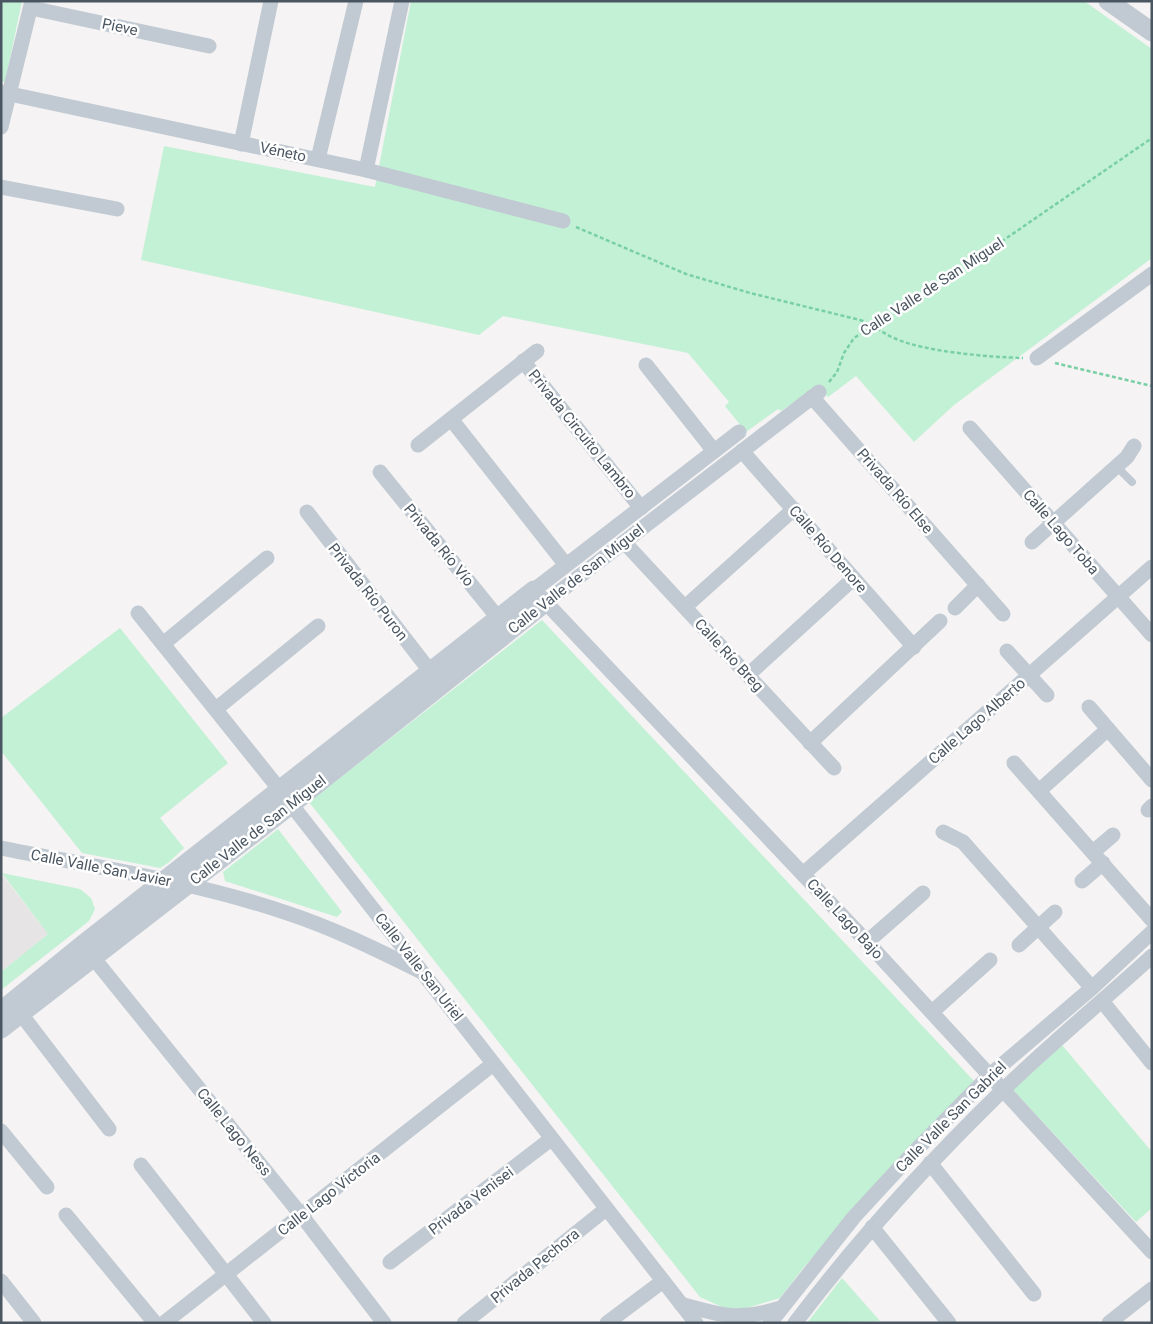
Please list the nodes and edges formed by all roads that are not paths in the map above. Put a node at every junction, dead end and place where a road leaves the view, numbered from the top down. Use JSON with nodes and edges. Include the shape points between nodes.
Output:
{"nodes":[{"id":1,"x":272,"y":1,"type":"edge"},
{"id":2,"x":356,"y":1,"type":"edge"},
{"id":3,"x":402,"y":1,"type":"edge"},
{"id":4,"x":1108,"y":1,"type":"edge"},
{"id":5,"x":31,"y":5,"type":"edge"},
{"id":6,"x":1152,"y":32,"type":"edge"},
{"id":7,"x":209,"y":46,"type":"dead end"},
{"id":8,"x":6,"y":93,"type":"edge"},
{"id":9,"x":1,"y":127,"type":"edge"},
{"id":10,"x":241,"y":144,"type":"junction"},
{"id":11,"x":318,"y":159,"type":"junction"},
{"id":12,"x":366,"y":170,"type":"junction"},
{"id":13,"x":1,"y":187,"type":"edge"},
{"id":14,"x":117,"y":209,"type":"dead end"},
{"id":15,"x":563,"y":221,"type":"road end"},
{"id":16,"x":1152,"y":274,"type":"edge"},
{"id":17,"x":537,"y":351,"type":"dead end"},
{"id":18,"x":1036,"y":358,"type":"road end"},
{"id":19,"x":523,"y":361,"type":"junction"},
{"id":20,"x":646,"y":365,"type":"dead end"},
{"id":21,"x":815,"y":395,"type":"joint"},
{"id":22,"x":451,"y":419,"type":"junction"},
{"id":23,"x":970,"y":428,"type":"dead end"},
{"id":24,"x":739,"y":432,"type":"dead end"},
{"id":25,"x":418,"y":445,"type":"dead end"},
{"id":26,"x":1134,"y":446,"type":"dead end"},
{"id":27,"x":742,"y":451,"type":"junction"},
{"id":28,"x":714,"y":452,"type":"junction"},
{"id":29,"x":1116,"y":466,"type":"junction"},
{"id":30,"x":380,"y":472,"type":"dead end"},
{"id":31,"x":1132,"y":482,"type":"dead end"},
{"id":32,"x":641,"y":508,"type":"junction"},
{"id":33,"x":794,"y":509,"type":"junction"},
{"id":34,"x":307,"y":512,"type":"dead end"},
{"id":35,"x":1053,"y":522,"type":"junction"},
{"id":36,"x":624,"y":542,"type":"junction"},
{"id":37,"x":1032,"y":542,"type":"dead end"},
{"id":38,"x":267,"y":558,"type":"dead end"},
{"id":39,"x":566,"y":565,"type":"junction"},
{"id":40,"x":1152,"y":567,"type":"edge"},
{"id":41,"x":853,"y":579,"type":"junction"},
{"id":42,"x":978,"y":585,"type":"junction"},
{"id":43,"x":540,"y":596,"type":"junction"},
{"id":44,"x":1118,"y":597,"type":"junction"},
{"id":45,"x":685,"y":607,"type":"junction"},
{"id":46,"x":955,"y":608,"type":"dead end"},
{"id":47,"x":138,"y":613,"type":"dead end"},
{"id":48,"x":1004,"y":614,"type":"dead end"},
{"id":49,"x":499,"y":619,"type":"junction"},
{"id":50,"x":940,"y":621,"type":"dead end"},
{"id":51,"x":318,"y":626,"type":"dead end"},
{"id":52,"x":1152,"y":635,"type":"edge"},
{"id":53,"x":163,"y":644,"type":"junction"},
{"id":54,"x":914,"y":647,"type":"junction"},
{"id":55,"x":1007,"y":651,"type":"dead end"},
{"id":56,"x":430,"y":671,"type":"junction"},
{"id":57,"x":748,"y":676,"type":"junction"},
{"id":58,"x":1029,"y":676,"type":"junction"},
{"id":59,"x":1047,"y":695,"type":"dead end"},
{"id":60,"x":1089,"y":707,"type":"dead end"},
{"id":61,"x":216,"y":709,"type":"junction"},
{"id":62,"x":1108,"y":728,"type":"junction"},
{"id":63,"x":810,"y":743,"type":"junction"},
{"id":64,"x":1014,"y":763,"type":"dead end"},
{"id":65,"x":834,"y":768,"type":"dead end"},
{"id":66,"x":1152,"y":780,"type":"edge"},
{"id":67,"x":1039,"y":791,"type":"junction"},
{"id":68,"x":286,"y":797,"type":"junction"},
{"id":69,"x":942,"y":832,"type":"dead end"},
{"id":70,"x":1113,"y":835,"type":"dead end"},
{"id":71,"x":1,"y":848,"type":"edge"},
{"id":72,"x":1098,"y":858,"type":"junction"},
{"id":73,"x":804,"y":874,"type":"junction"},
{"id":74,"x":163,"y":881,"type":"junction"},
{"id":75,"x":1082,"y":881,"type":"dead end"},
{"id":76,"x":188,"y":884,"type":"junction"},
{"id":77,"x":923,"y":893,"type":"dead end"},
{"id":78,"x":1055,"y":912,"type":"dead end"},
{"id":79,"x":1152,"y":920,"type":"edge"},
{"id":80,"x":1038,"y":928,"type":"junction"},
{"id":81,"x":1152,"y":932,"type":"edge"},
{"id":82,"x":867,"y":942,"type":"junction"},
{"id":83,"x":1019,"y":945,"type":"dead end"},
{"id":84,"x":87,"y":951,"type":"junction"},
{"id":85,"x":1152,"y":956,"type":"edge"},
{"id":86,"x":990,"y":960,"type":"dead end"},
{"id":87,"x":425,"y":973,"type":"junction"},
{"id":88,"x":1092,"y":988,"type":"junction"},
{"id":89,"x":1102,"y":1001,"type":"junction"},
{"id":90,"x":1,"y":1011,"type":"edge"},
{"id":91,"x":932,"y":1012,"type":"junction"},
{"id":92,"x":20,"y":1014,"type":"junction"},
{"id":93,"x":1,"y":1029,"type":"edge"},
{"id":94,"x":1152,"y":1063,"type":"edge"},
{"id":95,"x":493,"y":1064,"type":"junction"},
{"id":96,"x":990,"y":1075,"type":"junction"},
{"id":97,"x":1004,"y":1089,"type":"junction"},
{"id":98,"x":109,"y":1129,"type":"dead end"},
{"id":99,"x":1,"y":1131,"type":"edge"},
{"id":100,"x":552,"y":1139,"type":"junction"},
{"id":101,"x":930,"y":1164,"type":"junction"},
{"id":102,"x":142,"y":1165,"type":"dead end"},
{"id":103,"x":47,"y":1187,"type":"dead end"},
{"id":104,"x":606,"y":1209,"type":"junction"},
{"id":105,"x":66,"y":1215,"type":"dead end"},
{"id":106,"x":302,"y":1216,"type":"junction"},
{"id":107,"x":872,"y":1227,"type":"junction"},
{"id":108,"x":1152,"y":1252,"type":"edge"},
{"id":109,"x":390,"y":1262,"type":"dead end"},
{"id":110,"x":226,"y":1274,"type":"junction"},
{"id":111,"x":1,"y":1280,"type":"edge"},
{"id":112,"x":663,"y":1281,"type":"junction"},
{"id":113,"x":1152,"y":1289,"type":"edge"},
{"id":114,"x":1034,"y":1294,"type":"dead end"},
{"id":115,"x":681,"y":1304,"type":"junction"},
{"id":116,"x":782,"y":1308,"type":"junction"},
{"id":117,"x":34,"y":1323,"type":"edge"},
{"id":118,"x":155,"y":1323,"type":"edge"},
{"id":119,"x":164,"y":1323,"type":"edge"},
{"id":120,"x":264,"y":1323,"type":"edge"},
{"id":121,"x":384,"y":1323,"type":"edge"},
{"id":122,"x":464,"y":1323,"type":"edge"},
{"id":123,"x":607,"y":1323,"type":"edge"},
{"id":124,"x":696,"y":1323,"type":"edge"},
{"id":125,"x":770,"y":1323,"type":"edge"},
{"id":126,"x":796,"y":1323,"type":"edge"},
{"id":127,"x":949,"y":1323,"type":"edge"},
{"id":128,"x":1109,"y":1323,"type":"edge"}],
"edges":[{"from":1,"to":10,"type":"street"},
{"from":2,"to":11,"type":"street"},
{"from":3,"to":12,"type":"street"},
{"from":4,"to":6,"type":"street"},
{"from":5,"to":7,"type":"street","name":"Pieve"},
{"from":5,"to":8,"type":"street"},
{"from":8,"to":9,"type":"street"},
{"from":8,"to":10,"type":"street","name":"Véneto"},
{"from":10,"to":11,"type":"street","name":"Véneto"},
{"from":11,"to":12,"type":"street","name":"Véneto"},
{"from":12,"to":15,"type":"street","name":"Véneto"},
{"from":13,"to":14,"type":"street"},
{"from":16,"to":18,"type":"street"},
{"from":17,"to":19,"type":"street","name":"Privada Circuito Lambro"},
{"from":19,"to":22,"type":"street","name":"Privada Circuito Lambro"},
{"from":19,"to":32,"type":"street","name":"Privada Circuito Lambro"},
{"from":20,"to":28,"type":"street"},
{"from":21,"to":27,"type":"street","name":"Calle Valle de San Miguel"},
{"from":21,"to":42,"type":"street","name":"Privada Río Else"},
{"from":22,"to":25,"type":"street","name":"Privada Circuito Lambro"},
{"from":22,"to":39,"type":"street"},
{"from":23,"to":35,"type":"street","name":"Calle Lago Toba"},
{"from":24,"to":28,"type":"street","name":"Calle Valle de San Miguel"},
{"from":26,"to":29,"type":"street"},
{"from":27,"to":33,"type":"street","name":"Calle Río Denore"},
{"from":27,"to":36,"type":"street","name":"Calle Valle de San Miguel"},
{"from":28,"to":32,"type":"street","name":"Calle Valle de San Miguel"},
{"from":29,"to":31,"type":"lane"},
{"from":29,"to":35,"type":"street"},
{"from":30,"to":49,"type":"street","name":"Privada Río Vío"},
{"from":32,"to":39,"type":"street","name":"Calle Valle de San Miguel"},
{"from":33,"to":41,"type":"street","name":"Calle Río Denore"},
{"from":33,"to":45,"type":"street"},
{"from":34,"to":56,"type":"street","name":"Privada Río Puron"},
{"from":35,"to":37,"type":"street"},
{"from":35,"to":44,"type":"street","name":"Calle Lago Toba"},
{"from":36,"to":43,"type":"street","name":"Calle Valle de San Miguel"},
{"from":36,"to":45,"type":"street","name":"Calle Río Breg"},
{"from":38,"to":53,"type":"street"},
{"from":39,"to":43,"type":"street","name":"Calle Valle de San Miguel"},
{"from":40,"to":44,"type":"street","name":"Calle Lago Alberto"},
{"from":41,"to":54,"type":"street","name":"Calle Río Denore"},
{"from":41,"to":57,"type":"street"},
{"from":42,"to":46,"type":"street"},
{"from":42,"to":48,"type":"street","name":"Privada Río Else"},
{"from":43,"to":49,"type":"street","name":"Calle Valle de San Miguel"},
{"from":43,"to":68,"type":"street","name":"Calle Valle de San Miguel"},
{"from":43,"to":73,"type":"street","name":"Calle Lago Bajo"},
{"from":44,"to":52,"type":"street","name":"Calle Lago Toba"},
{"from":44,"to":58,"type":"street","name":"Calle Lago Alberto"},
{"from":45,"to":57,"type":"street","name":"Calle Río Breg"},
{"from":47,"to":53,"type":"street","name":"Calle Valle San Uriel"},
{"from":49,"to":56,"type":"street","name":"Calle Valle de San Miguel"},
{"from":50,"to":54,"type":"street"},
{"from":51,"to":61,"type":"street"},
{"from":53,"to":61,"type":"street","name":"Calle Valle San Uriel"},
{"from":54,"to":63,"type":"street"},
{"from":55,"to":58,"type":"street"},
{"from":56,"to":68,"type":"street","name":"Calle Valle de San Miguel"},
{"from":57,"to":63,"type":"street","name":"Calle Río Breg"},
{"from":58,"to":59,"type":"street"},
{"from":58,"to":73,"type":"street","name":"Calle Lago Alberto"},
{"from":60,"to":62,"type":"street"},
{"from":61,"to":68,"type":"street","name":"Calle Valle San Uriel"},
{"from":62,"to":66,"type":"street"},
{"from":62,"to":67,"type":"street"},
{"from":63,"to":65,"type":"street","name":"Calle Río Breg"},
{"from":64,"to":67,"type":"street"},
{"from":67,"to":72,"type":"street"},
{"from":68,"to":74,"type":"street","name":"Calle Valle de San Miguel"},
{"from":68,"to":76,"type":"street","name":"Calle Valle de San Miguel"},
{"from":68,"to":87,"type":"street","name":"Calle Valle San Uriel"},
{"from":69,"to":80,"type":"street","via":[[963,842]]},
{"from":70,"to":72,"type":"street"},
{"from":71,"to":74,"type":"street","name":"Calle Valle San Javier"},
{"from":72,"to":75,"type":"street"},
{"from":72,"to":79,"type":"street"},
{"from":73,"to":82,"type":"street","name":"Calle Lago Bajo"},
{"from":74,"to":76,"type":"street","name":"Calle Valle San Javier"},
{"from":74,"to":84,"type":"street","name":"Calle Valle de San Miguel"},
{"from":76,"to":84,"type":"street","name":"Calle Valle de San Miguel"},
{"from":76,"to":87,"type":"street","name":"Calle Valle San Javier","via":[[288,913]]},
{"from":77,"to":82,"type":"street"},
{"from":78,"to":80,"type":"street"},
{"from":80,"to":83,"type":"street"},
{"from":80,"to":88,"type":"street"},
{"from":81,"to":88,"type":"street","name":"Calle Valle San Gabriel"},
{"from":82,"to":91,"type":"street","name":"Calle Lago Bajo"},
{"from":84,"to":90,"type":"street","name":"Calle Valle de San Miguel"},
{"from":84,"to":92,"type":"street","name":"Calle Valle de San Miguel"},
{"from":84,"to":106,"type":"street","name":"Calle Lago Ness"},
{"from":85,"to":89,"type":"street","name":"Calle Valle San Gabriel"},
{"from":86,"to":91,"type":"street"},
{"from":87,"to":95,"type":"street","name":"Calle Valle San Uriel"},
{"from":88,"to":96,"type":"street","name":"Calle Valle San Gabriel"},
{"from":89,"to":94,"type":"street"},
{"from":89,"to":97,"type":"street","name":"Calle Valle San Gabriel"},
{"from":91,"to":96,"type":"street","name":"Calle Lago Bajo"},
{"from":92,"to":93,"type":"street","name":"Calle Valle de San Miguel"},
{"from":92,"to":98,"type":"street"},
{"from":95,"to":100,"type":"street","name":"Calle Valle San Uriel"},
{"from":95,"to":106,"type":"street","name":"Calle Lago Victoria"},
{"from":96,"to":97,"type":"street","name":"Calle Lago Bajo"},
{"from":96,"to":116,"type":"street","name":"Calle Valle San Gabriel","via":[[854,1218]]},
{"from":97,"to":101,"type":"street","name":"Calle Valle San Gabriel"},
{"from":97,"to":108,"type":"street","name":"Calle Lago Bajo"},
{"from":99,"to":103,"type":"street"},
{"from":100,"to":104,"type":"street","name":"Calle Valle San Uriel"},
{"from":100,"to":109,"type":"street","name":"Privada Yenisei"},
{"from":101,"to":107,"type":"street","name":"Calle Valle San Gabriel"},
{"from":101,"to":114,"type":"street"},
{"from":102,"to":110,"type":"street"},
{"from":104,"to":112,"type":"street","name":"Calle Valle San Uriel"},
{"from":104,"to":122,"type":"street","name":"Privada Pechora"},
{"from":105,"to":118,"type":"street"},
{"from":106,"to":110,"type":"street","name":"Calle Lago Victoria"},
{"from":106,"to":121,"type":"street","name":"Calle Lago Ness"},
{"from":107,"to":126,"type":"street","name":"Calle Valle San Gabriel"},
{"from":107,"to":127,"type":"street"},
{"from":110,"to":119,"type":"street","name":"Calle Lago Victoria"},
{"from":110,"to":120,"type":"street"},
{"from":111,"to":117,"type":"street"},
{"from":112,"to":115,"type":"street","name":"Calle Valle San Uriel"},
{"from":112,"to":123,"type":"street"},
{"from":113,"to":128,"type":"street"},
{"from":115,"to":116,"type":"street","via":[[732,1317],[756,1316]]},
{"from":115,"to":124,"type":"street","name":"Calle Valle San Uriel"},
{"from":116,"to":125,"type":"street","name":"Calle Valle San Gabriel"}]}
